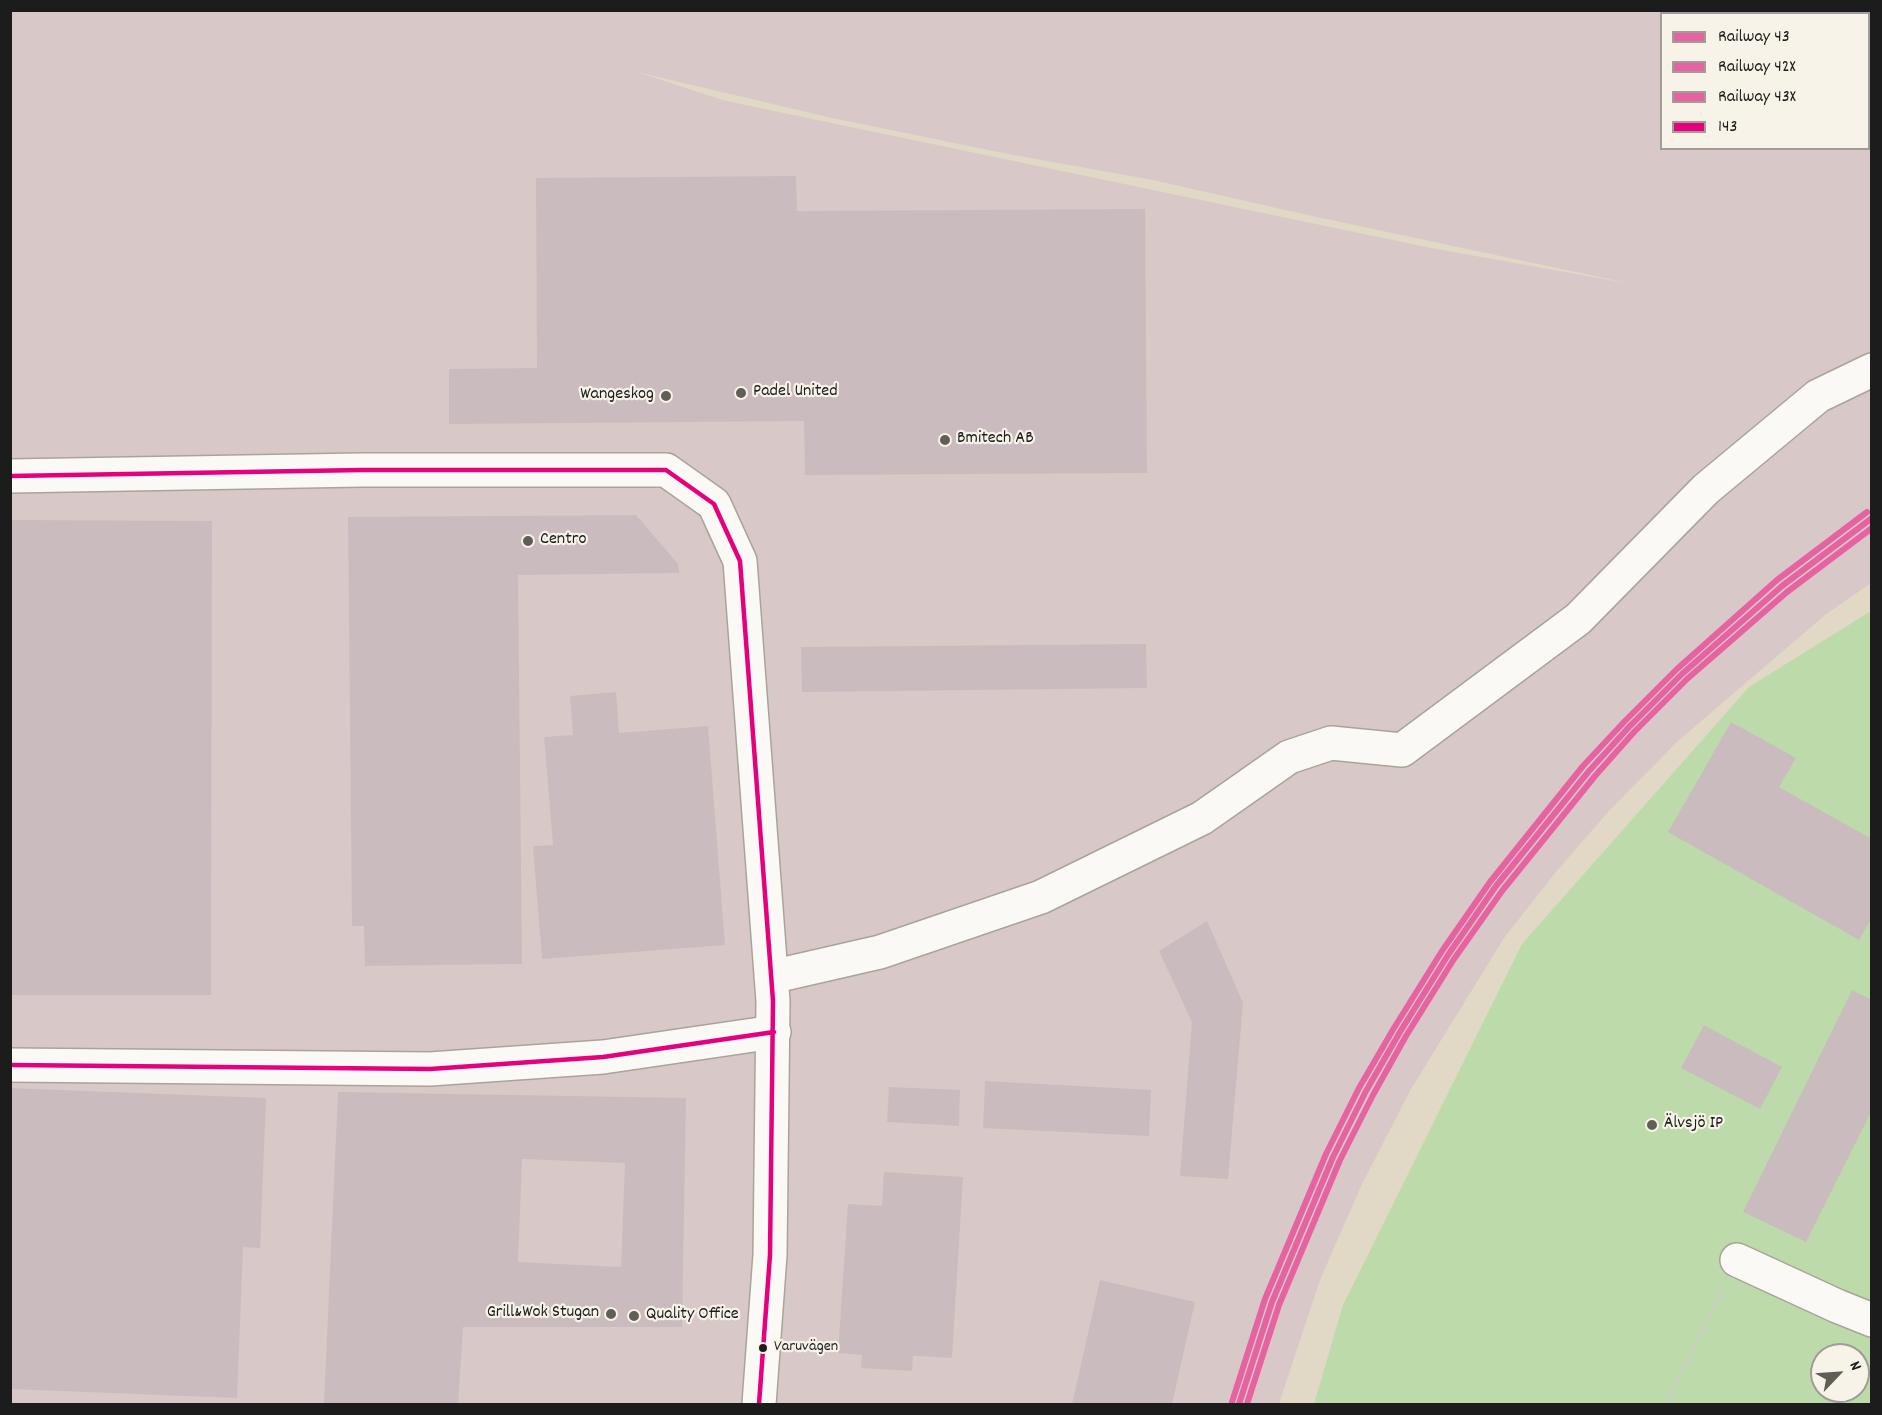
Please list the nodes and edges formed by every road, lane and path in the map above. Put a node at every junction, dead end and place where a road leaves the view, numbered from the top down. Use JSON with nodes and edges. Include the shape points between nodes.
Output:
{"nodes":[{"id":1,"x":1872,"y":370,"type":"edge"},
{"id":2,"x":10,"y":476,"type":"edge"},
{"id":3,"x":771,"y":976,"type":"junction"},
{"id":4,"x":774,"y":1032,"type":"junction"},
{"id":5,"x":10,"y":1065,"type":"edge"},
{"id":6,"x":1737,"y":1260,"type":"joint"},
{"id":7,"x":1872,"y":1320,"type":"edge"},
{"id":8,"x":759,"y":1404,"type":"edge"},
{"id":9,"x":1666,"y":1404,"type":"edge"}],
"edges":[{"from":1,"to":3,"type":"street","via":[[1818,396],[1706,489],[1578,619],[1402,750],[1331,743],[1289,757],[1202,818],[1041,897],[880,952]]},
{"from":2,"to":3,"type":"street","via":[[666,470],[714,504],[740,561]]},
{"from":3,"to":4,"type":"street"},
{"from":4,"to":5,"type":"street","via":[[603,1057],[430,1069]]},
{"from":4,"to":8,"type":"street","via":[[770,1255]]},
{"from":6,"to":7,"type":"street"},
{"from":6,"to":9,"type":"path"}]}
